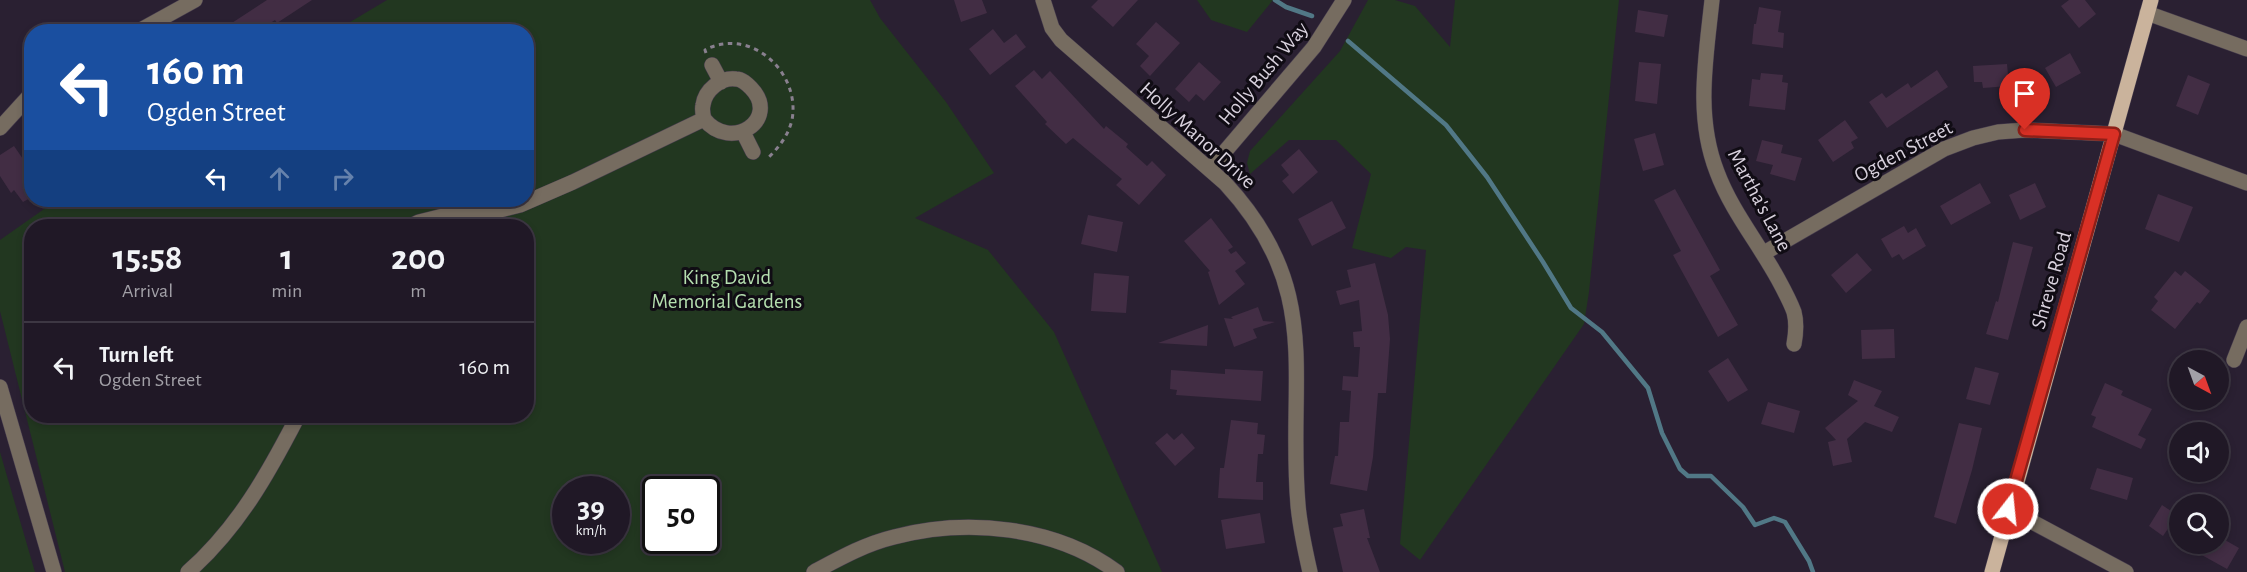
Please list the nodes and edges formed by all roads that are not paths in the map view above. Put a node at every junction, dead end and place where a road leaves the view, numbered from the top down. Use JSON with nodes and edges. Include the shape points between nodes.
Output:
{"nodes":[{"id":1,"x":195,"y":0,"type":"edge"},
{"id":2,"x":1043,"y":0,"type":"edge"},
{"id":3,"x":1344,"y":0,"type":"edge"},
{"id":4,"x":1712,"y":0,"type":"edge"},
{"id":5,"x":2149,"y":7,"type":"edge"},
{"id":6,"x":152,"y":24,"type":"edge"},
{"id":7,"x":2247,"y":49,"type":"edge"},
{"id":8,"x":712,"y":64,"type":"dead end"},
{"id":9,"x":721,"y":81,"type":"junction"},
{"id":10,"x":24,"y":102,"type":"edge"},
{"id":11,"x":704,"y":119,"type":"junction"},
{"id":12,"x":0,"y":128,"type":"edge"},
{"id":13,"x":743,"y":132,"type":"junction"},
{"id":14,"x":2114,"y":134,"type":"junction"},
{"id":15,"x":753,"y":152,"type":"dead end"},
{"id":16,"x":1210,"y":169,"type":"junction"},
{"id":17,"x":2247,"y":183,"type":"edge"},
{"id":18,"x":534,"y":199,"type":"edge"},
{"id":19,"x":512,"y":207,"type":"edge"},
{"id":20,"x":431,"y":219,"type":"edge"},
{"id":21,"x":1764,"y":253,"type":"junction"},
{"id":22,"x":2247,"y":327,"type":"edge"},
{"id":23,"x":1794,"y":344,"type":"dead end"},
{"id":24,"x":2234,"y":360,"type":"dead end"},
{"id":25,"x":0,"y":387,"type":"edge"},
{"id":26,"x":294,"y":423,"type":"edge"},
{"id":27,"x":2008,"y":509,"type":"junction"},
{"id":28,"x":54,"y":572,"type":"edge"},
{"id":29,"x":188,"y":572,"type":"edge"},
{"id":30,"x":814,"y":572,"type":"edge"},
{"id":31,"x":1118,"y":572,"type":"edge"},
{"id":32,"x":1310,"y":572,"type":"edge"},
{"id":33,"x":1992,"y":572,"type":"edge"},
{"id":34,"x":2126,"y":572,"type":"edge"}],
"edges":[{"from":1,"to":6,"type":"street"},
{"from":2,"to":16,"type":"street","name":"Holly Manor Drive","via":[[1052,28],[1061,40]]},
{"from":3,"to":16,"type":"street","name":"Holly Bush Way","via":[[1314,47]]},
{"from":4,"to":21,"type":"street","name":"Martha's Lane","via":[[1703,91],[1708,146],[1717,173]]},
{"from":5,"to":7,"type":"street"},
{"from":5,"to":14,"type":"main road","name":"Shreve Road"},
{"from":8,"to":9,"type":"street"},
{"from":9,"to":11,"type":"street","via":[[703,105]]},
{"from":9,"to":13,"type":"street","via":[[739,79],[757,95],[758,118]]},
{"from":10,"to":12,"type":"street"},
{"from":11,"to":13,"type":"street","via":[[719,131]]},
{"from":11,"to":18,"type":"street"},
{"from":13,"to":15,"type":"street"},
{"from":14,"to":17,"type":"street","name":"Ogden Street"},
{"from":14,"to":21,"type":"street","name":"Ogden Street","via":[[2025,130],[1973,138],[1944,149]]},
{"from":14,"to":27,"type":"main road","name":"Shreve Road"},
{"from":16,"to":32,"type":"street","name":"Holly Manor Drive","via":[[1244,203],[1262,229],[1286,281],[1297,343],[1298,506]]},
{"from":19,"to":20,"type":"street","via":[[492,212],[466,210]]},
{"from":21,"to":23,"type":"street","name":"Martha's Lane","via":[[1794,313]]},
{"from":22,"to":24,"type":"street"},
{"from":25,"to":28,"type":"street"},
{"from":26,"to":29,"type":"street","via":[[251,501],[227,533]]},
{"from":27,"to":33,"type":"main road","name":"Shreve Road"},
{"from":27,"to":34,"type":"street"},
{"from":30,"to":31,"type":"street","via":[[892,537],[958,527],[1032,534],[1090,556]]}]}
